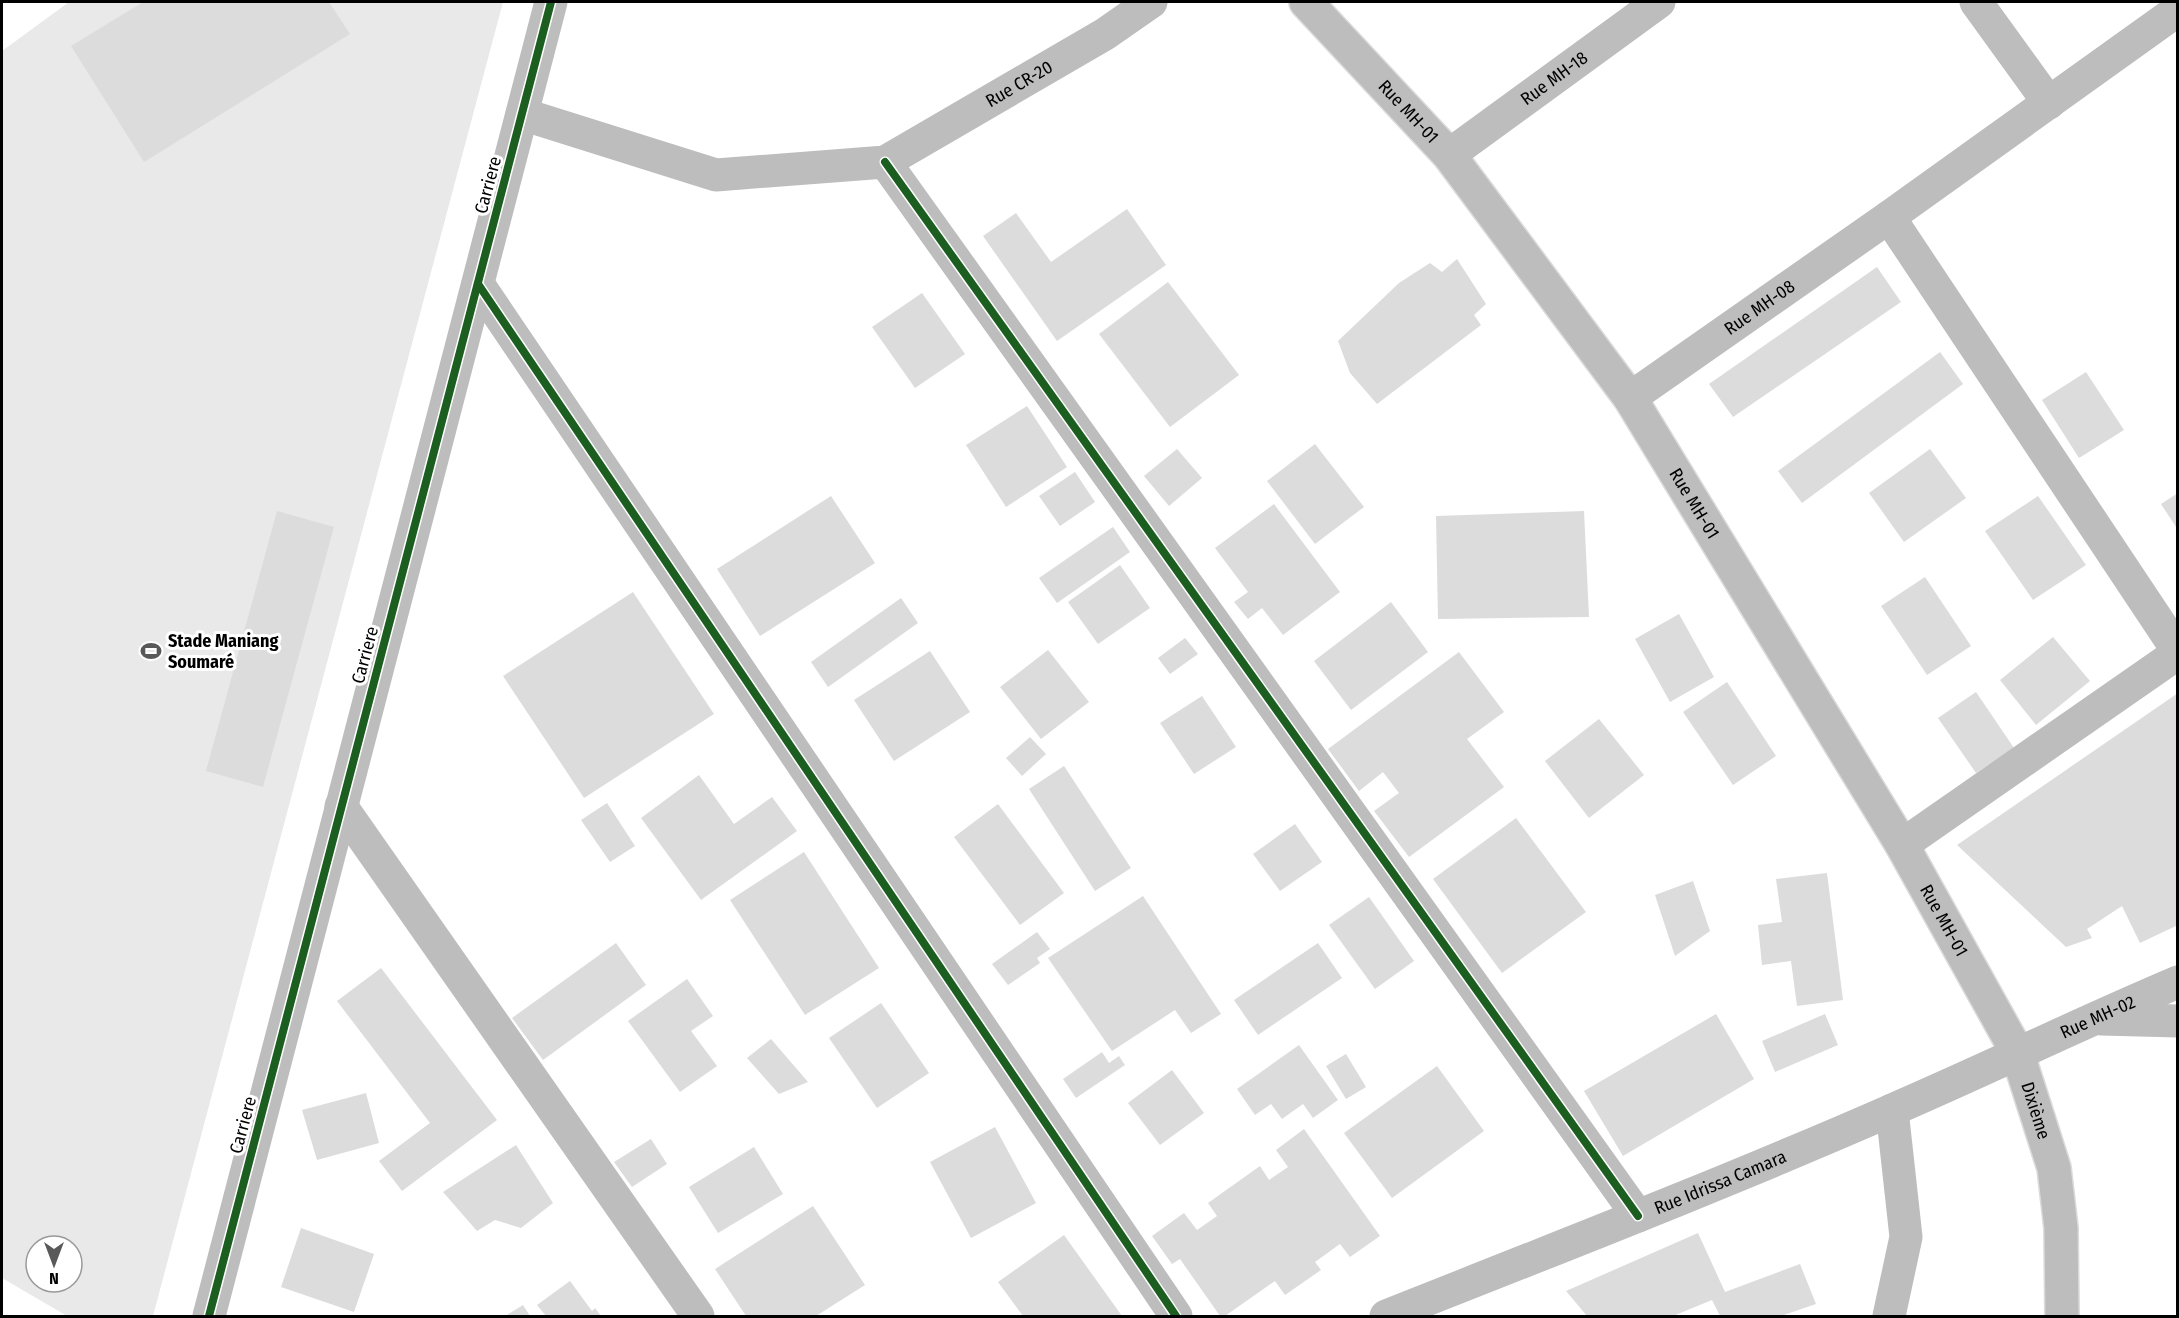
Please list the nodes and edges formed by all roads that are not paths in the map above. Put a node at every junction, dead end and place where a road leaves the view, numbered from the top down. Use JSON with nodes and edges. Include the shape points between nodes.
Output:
{"nodes":[{"id":1,"x":551,"y":2,"type":"edge"},
{"id":2,"x":1151,"y":2,"type":"edge"},
{"id":3,"x":1306,"y":2,"type":"edge"},
{"id":4,"x":1659,"y":2,"type":"edge"},
{"id":5,"x":1976,"y":2,"type":"edge"},
{"id":6,"x":2178,"y":10,"type":"edge"},
{"id":7,"x":2049,"y":103,"type":"junction"},
{"id":8,"x":522,"y":114,"type":"junction"},
{"id":9,"x":1449,"y":155,"type":"junction"},
{"id":10,"x":885,"y":162,"type":"junction"},
{"id":11,"x":1889,"y":217,"type":"junction"},
{"id":12,"x":478,"y":284,"type":"junction"},
{"id":13,"x":1630,"y":398,"type":"junction"},
{"id":14,"x":2178,"y":652,"type":"edge"},
{"id":15,"x":342,"y":806,"type":"junction"},
{"id":16,"x":1902,"y":844,"type":"junction"},
{"id":17,"x":2178,"y":982,"type":"edge"},
{"id":18,"x":2090,"y":1019,"type":"junction"},
{"id":19,"x":2178,"y":1021,"type":"edge"},
{"id":20,"x":2017,"y":1053,"type":"junction"},
{"id":21,"x":1892,"y":1110,"type":"junction"},
{"id":22,"x":1638,"y":1216,"type":"junction"},
{"id":23,"x":209,"y":1317,"type":"edge"},
{"id":24,"x":698,"y":1317,"type":"edge"},
{"id":25,"x":1176,"y":1317,"type":"edge"},
{"id":26,"x":1386,"y":1317,"type":"edge"},
{"id":27,"x":1889,"y":1317,"type":"edge"},
{"id":28,"x":2062,"y":1317,"type":"edge"}],
"edges":[{"from":1,"to":8,"type":"street","name":"Carriere"},
{"from":2,"to":10,"type":"street","name":"Rue CR-20","via":[[1105,34]]},
{"from":3,"to":9,"type":"street","name":"Rue MH-01"},
{"from":4,"to":9,"type":"street","name":"Rue MH-18"},
{"from":5,"to":7,"type":"street"},
{"from":6,"to":7,"type":"street","name":"Rue MH-08"},
{"from":7,"to":11,"type":"street","name":"Rue MH-08"},
{"from":8,"to":10,"type":"street","via":[[716,175]]},
{"from":8,"to":12,"type":"street","name":"Carriere"},
{"from":9,"to":13,"type":"street","name":"Rue MH-01"},
{"from":10,"to":22,"type":"street"},
{"from":11,"to":13,"type":"street","name":"Rue MH-08"},
{"from":11,"to":14,"type":"street"},
{"from":12,"to":15,"type":"street","name":"Carriere"},
{"from":12,"to":25,"type":"street"},
{"from":13,"to":16,"type":"street","name":"Rue MH-01"},
{"from":14,"to":16,"type":"street"},
{"from":15,"to":23,"type":"street","name":"Carriere"},
{"from":15,"to":24,"type":"street"},
{"from":16,"to":20,"type":"street","name":"Rue MH-01"},
{"from":17,"to":18,"type":"street","name":"Rue MH-02"},
{"from":18,"to":19,"type":"street"},
{"from":18,"to":20,"type":"street","name":"Rue MH-02"},
{"from":20,"to":21,"type":"street","name":"Rue Idrissa Camara"},
{"from":20,"to":28,"type":"street","name":"Dixième","via":[[2054,1168],[2061,1228]]},
{"from":21,"to":22,"type":"street","name":"Rue Idrissa Camara"},
{"from":21,"to":27,"type":"street","via":[[1906,1237]]},
{"from":22,"to":26,"type":"street","name":"Rue Idrissa Camara"}]}
